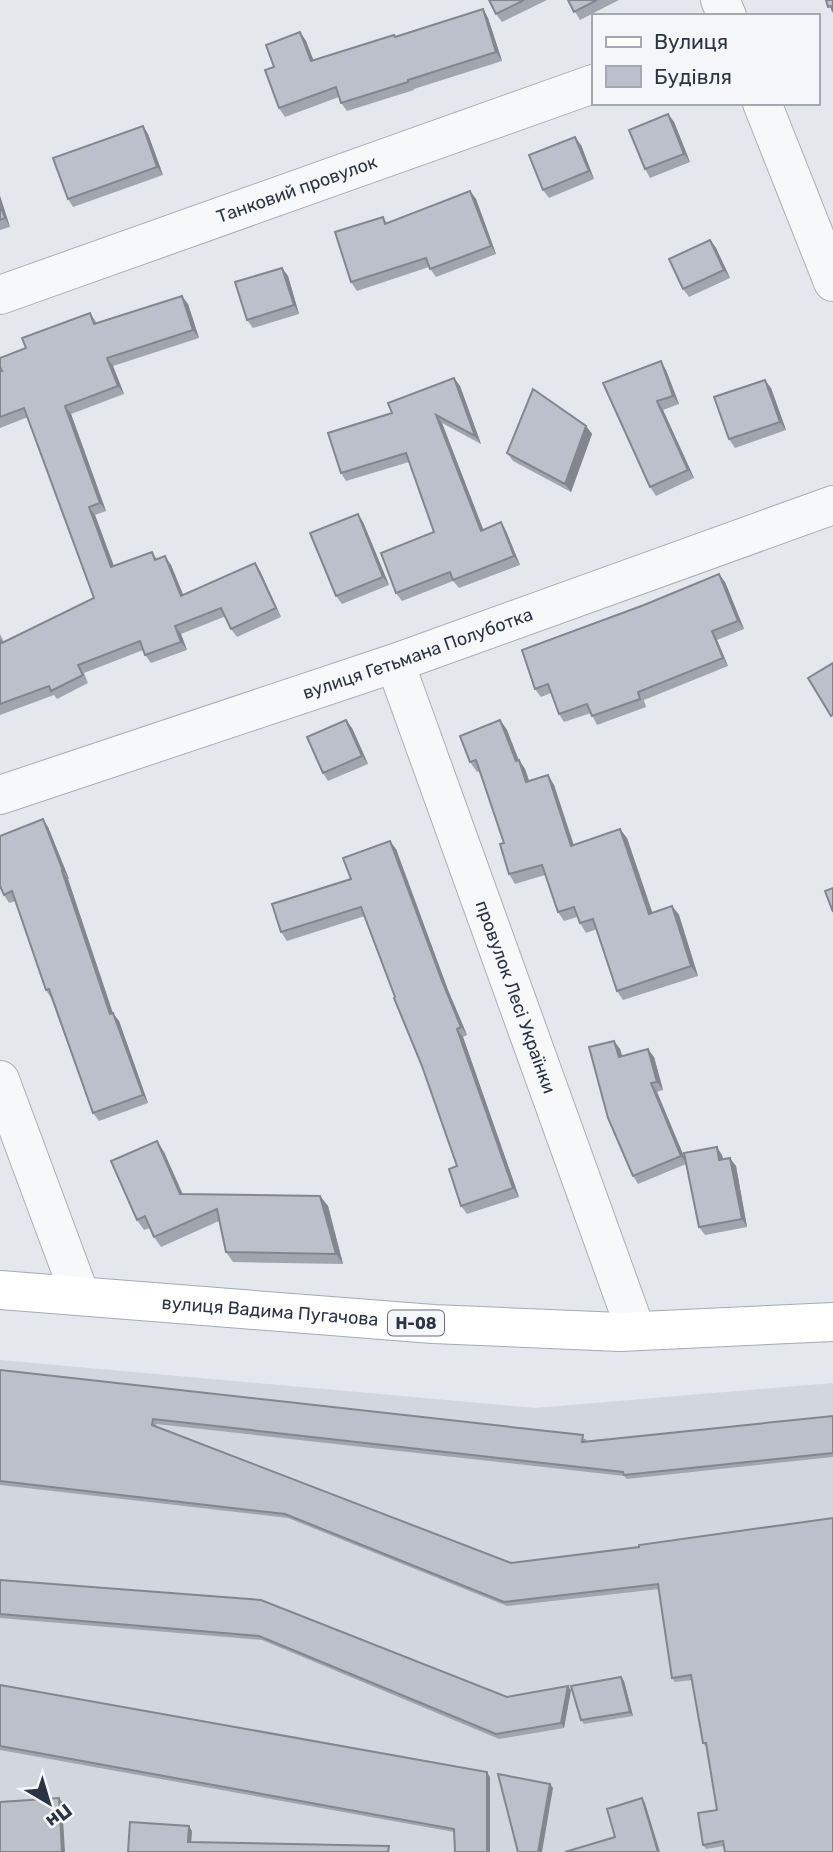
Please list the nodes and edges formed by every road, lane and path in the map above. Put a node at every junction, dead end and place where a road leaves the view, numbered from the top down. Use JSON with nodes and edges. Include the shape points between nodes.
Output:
{"nodes":[{"id":1,"x":592,"y":84,"type":"edge"},
{"id":2,"x":763,"y":105,"type":"edge"},
{"id":3,"x":833,"y":282,"type":"edge"},
{"id":4,"x":0,"y":295,"type":"edge"},
{"id":5,"x":833,"y":506,"type":"edge"},
{"id":6,"x":395,"y":663,"type":"junction"},
{"id":7,"x":0,"y":795,"type":"edge"},
{"id":8,"x":0,"y":1080,"type":"edge"},
{"id":9,"x":0,"y":1290,"type":"edge"},
{"id":10,"x":80,"y":1296,"type":"junction"},
{"id":11,"x":833,"y":1322,"type":"edge"},
{"id":12,"x":636,"y":1331,"type":"junction"}],
"edges":[{"from":1,"to":4,"type":"street","name":"Танковий провулок"},
{"from":2,"to":3,"type":"street"},
{"from":5,"to":6,"type":"street","name":"вулиця Гетьмана Полуботка"},
{"from":6,"to":7,"type":"street","name":"вулиця Гетьмана Полуботка"},
{"from":6,"to":12,"type":"street","name":"провулок Лесі Українки"},
{"from":8,"to":10,"type":"street"},
{"from":9,"to":10,"type":"main road","name":"вулиця Вадима Пугачова","number":"Н-08"},
{"from":10,"to":12,"type":"main road","name":"вулиця Вадима Пугачова","number":"Н-08","via":[[433,1324]]},
{"from":11,"to":12,"type":"main road","name":"вулиця Вадима Пугачова","number":"Н-08"}]}
